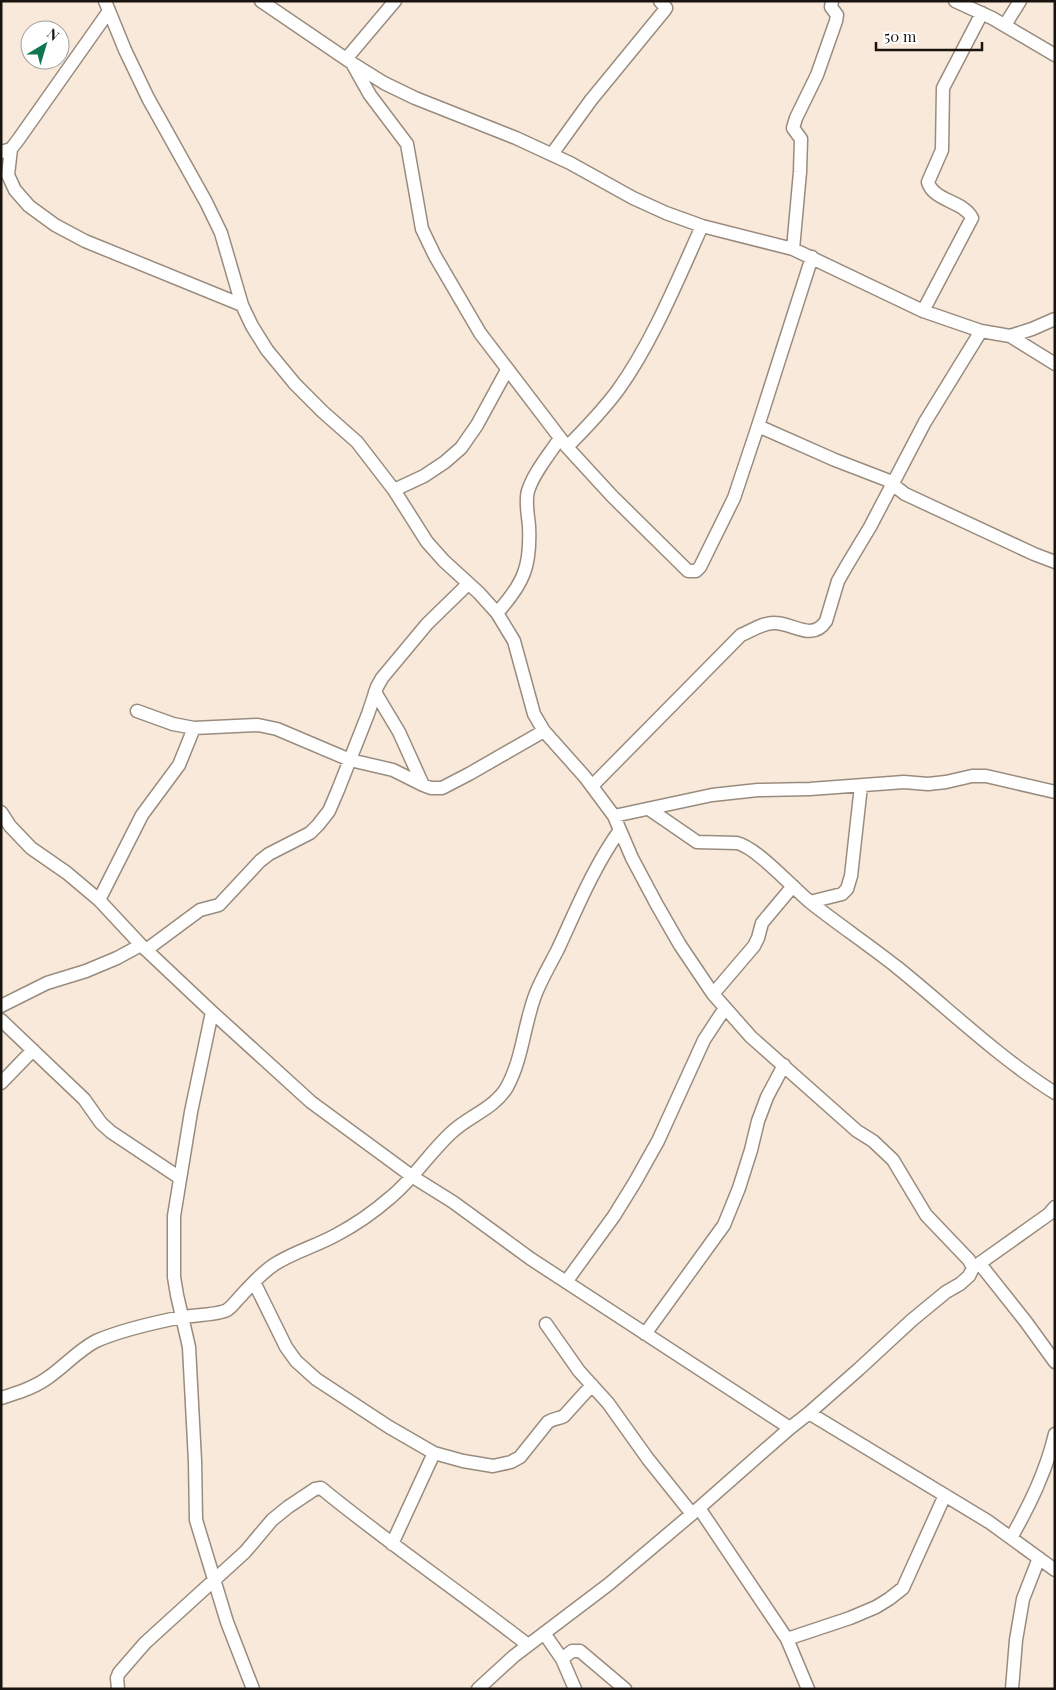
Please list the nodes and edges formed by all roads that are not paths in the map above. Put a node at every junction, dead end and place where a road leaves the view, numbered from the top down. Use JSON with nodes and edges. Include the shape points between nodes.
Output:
{"nodes":[{"id":1,"x":261,"y":1,"type":"edge"},
{"id":2,"x":395,"y":1,"type":"edge"},
{"id":3,"x":660,"y":1,"type":"edge"},
{"id":4,"x":832,"y":1,"type":"edge"},
{"id":5,"x":955,"y":1,"type":"edge"},
{"id":6,"x":1020,"y":1,"type":"edge"},
{"id":7,"x":107,"y":6,"type":"edge"},
{"id":8,"x":982,"y":13,"type":"junction"},
{"id":9,"x":1005,"y":25,"type":"junction"},
{"id":10,"x":1055,"y":55,"type":"edge"},
{"id":11,"x":349,"y":61,"type":"junction"},
{"id":12,"x":6,"y":150,"type":"edge"},
{"id":13,"x":552,"y":154,"type":"junction"},
{"id":14,"x":5,"y":178,"type":"edge"},
{"id":15,"x":702,"y":226,"type":"junction"},
{"id":16,"x":793,"y":249,"type":"junction"},
{"id":17,"x":812,"y":257,"type":"junction"},
{"id":18,"x":242,"y":305,"type":"junction"},
{"id":19,"x":923,"y":311,"type":"junction"},
{"id":20,"x":1055,"y":319,"type":"edge"},
{"id":21,"x":981,"y":331,"type":"junction"},
{"id":22,"x":1010,"y":336,"type":"junction"},
{"id":23,"x":1055,"y":364,"type":"edge"},
{"id":24,"x":507,"y":370,"type":"junction"},
{"id":25,"x":758,"y":426,"type":"junction"},
{"id":26,"x":563,"y":443,"type":"junction"},
{"id":27,"x":893,"y":484,"type":"junction"},
{"id":28,"x":394,"y":490,"type":"junction"},
{"id":29,"x":1055,"y":562,"type":"edge"},
{"id":30,"x":468,"y":584,"type":"junction"},
{"id":31,"x":498,"y":613,"type":"junction"},
{"id":32,"x":375,"y":692,"type":"junction"},
{"id":33,"x":137,"y":711,"type":"dead end"},
{"id":34,"x":194,"y":728,"type":"junction"},
{"id":35,"x":544,"y":731,"type":"junction"},
{"id":36,"x":350,"y":760,"type":"junction"},
{"id":37,"x":423,"y":785,"type":"junction"},
{"id":38,"x":592,"y":786,"type":"junction"},
{"id":39,"x":862,"y":786,"type":"junction"},
{"id":40,"x":1055,"y":792,"type":"edge"},
{"id":41,"x":649,"y":808,"type":"junction"},
{"id":42,"x":1,"y":812,"type":"edge"},
{"id":43,"x":614,"y":816,"type":"junction"},
{"id":44,"x":620,"y":830,"type":"junction"},
{"id":45,"x":792,"y":886,"type":"junction"},
{"id":46,"x":99,"y":900,"type":"junction"},
{"id":47,"x":810,"y":902,"type":"junction"},
{"id":48,"x":144,"y":948,"type":"junction"},
{"id":49,"x":714,"y":994,"type":"junction"},
{"id":50,"x":1,"y":1006,"type":"edge"},
{"id":51,"x":725,"y":1008,"type":"junction"},
{"id":52,"x":212,"y":1012,"type":"junction"},
{"id":53,"x":1,"y":1020,"type":"edge"},
{"id":54,"x":33,"y":1050,"type":"junction"},
{"id":55,"x":784,"y":1065,"type":"junction"},
{"id":56,"x":1,"y":1084,"type":"edge"},
{"id":57,"x":1055,"y":1093,"type":"edge"},
{"id":58,"x":413,"y":1176,"type":"junction"},
{"id":59,"x":180,"y":1178,"type":"junction"},
{"id":60,"x":1055,"y":1207,"type":"edge"},
{"id":61,"x":977,"y":1266,"type":"junction"},
{"id":62,"x":254,"y":1282,"type":"junction"},
{"id":63,"x":566,"y":1282,"type":"junction"},
{"id":64,"x":182,"y":1317,"type":"junction"},
{"id":65,"x":546,"y":1324,"type":"dead end"},
{"id":66,"x":645,"y":1334,"type":"junction"},
{"id":67,"x":1055,"y":1362,"type":"edge"},
{"id":68,"x":592,"y":1385,"type":"junction"},
{"id":69,"x":1,"y":1398,"type":"edge"},
{"id":70,"x":810,"y":1413,"type":"junction"},
{"id":71,"x":790,"y":1428,"type":"junction"},
{"id":72,"x":1055,"y":1434,"type":"edge"},
{"id":73,"x":434,"y":1453,"type":"junction"},
{"id":74,"x":946,"y":1495,"type":"junction"},
{"id":75,"x":696,"y":1511,"type":"junction"},
{"id":76,"x":1011,"y":1538,"type":"junction"},
{"id":77,"x":392,"y":1544,"type":"junction"},
{"id":78,"x":1039,"y":1558,"type":"junction"},
{"id":79,"x":1055,"y":1570,"type":"edge"},
{"id":80,"x":213,"y":1580,"type":"junction"},
{"id":81,"x":544,"y":1633,"type":"junction"},
{"id":82,"x":787,"y":1639,"type":"junction"},
{"id":83,"x":528,"y":1645,"type":"junction"},
{"id":84,"x":562,"y":1659,"type":"junction"},
{"id":85,"x":570,"y":1675,"type":"junction"},
{"id":86,"x":118,"y":1689,"type":"edge"},
{"id":87,"x":253,"y":1689,"type":"edge"},
{"id":88,"x":478,"y":1689,"type":"edge"},
{"id":89,"x":565,"y":1689,"type":"edge"},
{"id":90,"x":575,"y":1689,"type":"edge"},
{"id":91,"x":625,"y":1689,"type":"edge"},
{"id":92,"x":808,"y":1689,"type":"edge"},
{"id":93,"x":1012,"y":1689,"type":"edge"}],
"edges":[{"from":1,"to":11,"type":"street"},
{"from":2,"to":11,"type":"street"},
{"from":3,"to":13,"type":"street","via":[[666,8],[664,11],[591,100]]},
{"from":4,"to":16,"type":"street","via":[[836,21],[817,75],[793,128],[801,139]]},
{"from":5,"to":8,"type":"street"},
{"from":6,"to":9,"type":"street"},
{"from":7,"to":12,"type":"street","via":[[50,96]]},
{"from":7,"to":18,"type":"street","via":[[148,98],[221,233]]},
{"from":8,"to":9,"type":"street"},
{"from":8,"to":19,"type":"street","via":[[943,88],[942,150],[928,182],[935,192],[966,210],[972,218],[971,224]]},
{"from":9,"to":10,"type":"street"},
{"from":11,"to":13,"type":"street","via":[[415,98]]},
{"from":11,"to":24,"type":"street","via":[[407,144],[422,229],[480,333]]},
{"from":12,"to":14,"type":"street"},
{"from":13,"to":15,"type":"street","via":[[633,198]]},
{"from":14,"to":18,"type":"street","via":[[29,206],[55,226]]},
{"from":15,"to":16,"type":"street"},
{"from":15,"to":26,"type":"street","via":[[645,346],[618,390],[586,428]]},
{"from":16,"to":17,"type":"street"},
{"from":17,"to":19,"type":"street"},
{"from":17,"to":25,"type":"street"},
{"from":18,"to":28,"type":"street","via":[[267,350],[295,384],[357,442]]},
{"from":19,"to":21,"type":"street"},
{"from":20,"to":22,"type":"street"},
{"from":21,"to":22,"type":"street"},
{"from":21,"to":27,"type":"street","via":[[925,422]]},
{"from":22,"to":23,"type":"street"},
{"from":24,"to":26,"type":"street"},
{"from":24,"to":28,"type":"street","via":[[461,448],[424,476]]},
{"from":25,"to":26,"type":"street","via":[[734,498],[696,571],[688,571]]},
{"from":25,"to":27,"type":"street"},
{"from":26,"to":31,"type":"street","via":[[534,478],[528,493],[526,569],[522,581]]},
{"from":27,"to":29,"type":"street","via":[[905,494]]},
{"from":27,"to":38,"type":"street","via":[[838,581],[822,626],[808,631],[773,622],[741,635]]},
{"from":28,"to":30,"type":"street","via":[[427,542]]},
{"from":30,"to":31,"type":"street"},
{"from":30,"to":32,"type":"street","via":[[427,624],[382,678]]},
{"from":31,"to":35,"type":"street","via":[[514,641],[534,714]]},
{"from":32,"to":36,"type":"street"},
{"from":32,"to":37,"type":"street","via":[[399,732]]},
{"from":33,"to":34,"type":"street"},
{"from":34,"to":36,"type":"street","via":[[258,725],[277,729]]},
{"from":34,"to":46,"type":"street","via":[[179,765],[142,815]]},
{"from":35,"to":37,"type":"street","via":[[442,788]]},
{"from":35,"to":38,"type":"street"},
{"from":36,"to":37,"type":"street","via":[[393,770]]},
{"from":36,"to":48,"type":"street","via":[[329,811],[310,832],[268,854],[219,905],[200,910]]},
{"from":38,"to":43,"type":"street"},
{"from":39,"to":40,"type":"street","via":[[904,782],[928,784],[986,776]]},
{"from":39,"to":41,"type":"street","via":[[758,790],[712,795]]},
{"from":39,"to":47,"type":"street","via":[[851,876],[846,889],[842,894]]},
{"from":41,"to":43,"type":"street"},
{"from":41,"to":45,"type":"street","via":[[697,842],[741,844]]},
{"from":42,"to":46,"type":"street","via":[[30,848]]},
{"from":43,"to":44,"type":"street"},
{"from":44,"to":49,"type":"street","via":[[680,945]]},
{"from":44,"to":58,"type":"street","via":[[589,881],[536,992],[507,1087],[488,1106],[453,1130]]},
{"from":45,"to":47,"type":"street"},
{"from":45,"to":49,"type":"street","via":[[762,923],[754,946]]},
{"from":46,"to":48,"type":"street"},
{"from":47,"to":57,"type":"street","via":[[898,968],[1016,1066]]},
{"from":48,"to":50,"type":"street","via":[[47,983]]},
{"from":48,"to":52,"type":"street"},
{"from":49,"to":51,"type":"street"},
{"from":51,"to":55,"type":"street"},
{"from":51,"to":63,"type":"street","via":[[704,1040],[658,1141],[635,1182]]},
{"from":52,"to":58,"type":"street","via":[[311,1102]]},
{"from":52,"to":59,"type":"street"},
{"from":53,"to":54,"type":"street"},
{"from":54,"to":56,"type":"street"},
{"from":54,"to":59,"type":"street","via":[[84,1098],[101,1123]]},
{"from":55,"to":61,"type":"street","via":[[857,1131],[885,1151],[926,1216]]},
{"from":55,"to":66,"type":"street","via":[[758,1121],[739,1188],[724,1225]]},
{"from":58,"to":62,"type":"street","via":[[364,1218],[335,1236],[274,1264]]},
{"from":58,"to":63,"type":"street"},
{"from":59,"to":64,"type":"street","via":[[174,1216],[174,1276]]},
{"from":60,"to":61,"type":"street"},
{"from":61,"to":67,"type":"street","via":[[1026,1322]]},
{"from":61,"to":70,"type":"street","via":[[970,1276],[912,1320]]},
{"from":62,"to":64,"type":"street","via":[[225,1311]]},
{"from":62,"to":73,"type":"street","via":[[296,1361],[389,1427]]},
{"from":63,"to":66,"type":"street"},
{"from":64,"to":69,"type":"street","via":[[95,1342],[47,1379],[27,1390]]},
{"from":64,"to":80,"type":"street","via":[[189,1347],[196,1520]]},
{"from":65,"to":68,"type":"street"},
{"from":66,"to":71,"type":"street"},
{"from":68,"to":73,"type":"street","via":[[564,1416],[548,1422],[520,1457],[511,1462],[493,1466]]},
{"from":68,"to":75,"type":"street","via":[[648,1459]]},
{"from":70,"to":71,"type":"street"},
{"from":70,"to":74,"type":"street"},
{"from":71,"to":75,"type":"street"},
{"from":72,"to":76,"type":"street","via":[[1032,1501]]},
{"from":73,"to":77,"type":"street"},
{"from":74,"to":76,"type":"street"},
{"from":74,"to":82,"type":"street","via":[[903,1588],[890,1599],[850,1618]]},
{"from":75,"to":81,"type":"street"},
{"from":75,"to":82,"type":"street"},
{"from":76,"to":78,"type":"street"},
{"from":77,"to":80,"type":"street","via":[[321,1488],[315,1489],[272,1520],[245,1552]]},
{"from":77,"to":83,"type":"street"},
{"from":78,"to":79,"type":"street"},
{"from":78,"to":93,"type":"street","via":[[1023,1599]]},
{"from":80,"to":86,"type":"street","via":[[145,1643],[119,1673]]},
{"from":80,"to":87,"type":"street"},
{"from":81,"to":83,"type":"street"},
{"from":81,"to":84,"type":"street"},
{"from":82,"to":92,"type":"street"},
{"from":83,"to":88,"type":"street"},
{"from":84,"to":85,"type":"street"},
{"from":84,"to":91,"type":"street","via":[[572,1651],[580,1651]]},
{"from":85,"to":89,"type":"street"},
{"from":85,"to":90,"type":"street"}]}
